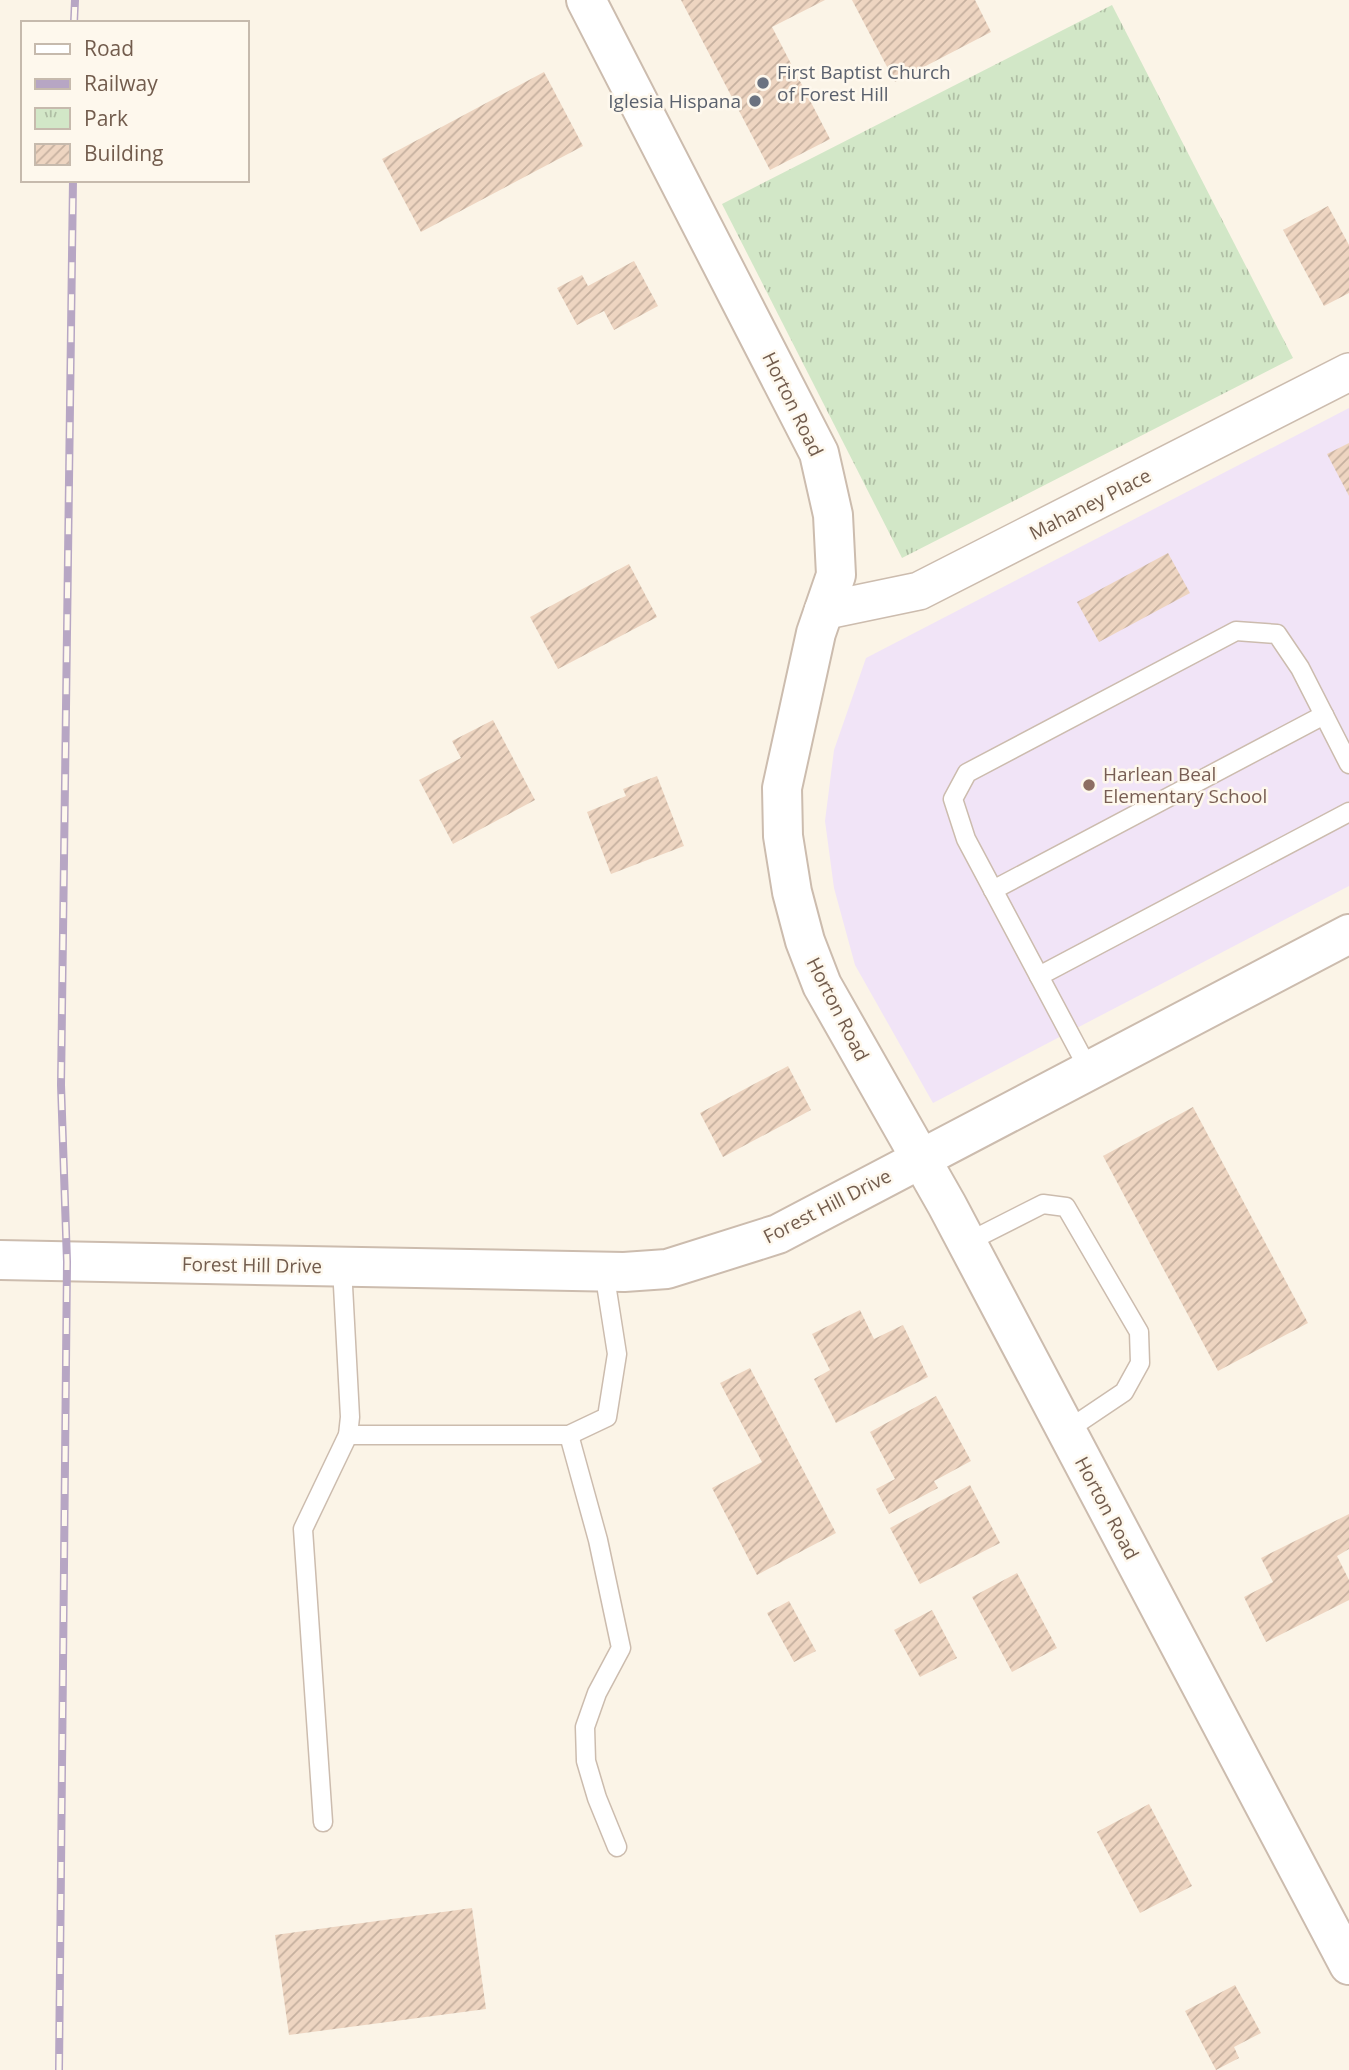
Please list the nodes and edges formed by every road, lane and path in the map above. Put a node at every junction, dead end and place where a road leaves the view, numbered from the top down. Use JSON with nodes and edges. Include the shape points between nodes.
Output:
{"nodes":[{"id":1,"x":586,"y":0,"type":"edge"},
{"id":2,"x":1349,"y":372,"type":"edge"},
{"id":3,"x":823,"y":611,"type":"junction"},
{"id":4,"x":1324,"y":715,"type":"junction"},
{"id":5,"x":1349,"y":764,"type":"edge"},
{"id":6,"x":1349,"y":812,"type":"edge"},
{"id":7,"x":993,"y":890,"type":"junction"},
{"id":8,"x":1349,"y":934,"type":"edge"},
{"id":9,"x":1039,"y":976,"type":"junction"},
{"id":10,"x":1089,"y":1070,"type":"junction"},
{"id":11,"x":920,"y":1158,"type":"junction"},
{"id":12,"x":966,"y":1243,"type":"junction"},
{"id":13,"x":0,"y":1260,"type":"edge"},
{"id":14,"x":342,"y":1267,"type":"junction"},
{"id":15,"x":604,"y":1271,"type":"junction"},
{"id":16,"x":1066,"y":1431,"type":"junction"},
{"id":17,"x":348,"y":1435,"type":"junction"},
{"id":18,"x":569,"y":1435,"type":"junction"},
{"id":19,"x":323,"y":1822,"type":"dead end"},
{"id":20,"x":617,"y":1847,"type":"dead end"},
{"id":21,"x":1349,"y":1965,"type":"edge"}],
"edges":[{"from":1,"to":3,"type":"street","name":"Horton Road","via":[[819,453],[833,515],[836,575]]},
{"from":2,"to":3,"type":"street","name":"Mahaney Place","via":[[919,591]]},
{"from":3,"to":11,"type":"street","name":"Horton Road","via":[[782,788],[783,836],[792,892],[822,985]]},
{"from":4,"to":5,"type":"lane"},
{"from":4,"to":7,"type":"lane"},
{"from":4,"to":7,"type":"lane","via":[[1277,634],[1236,631],[967,773],[953,799],[966,839]]},
{"from":6,"to":9,"type":"lane"},
{"from":7,"to":9,"type":"lane"},
{"from":8,"to":10,"type":"street","name":"Forest Hill Drive"},
{"from":9,"to":10,"type":"lane"},
{"from":10,"to":11,"type":"street","name":"Forest Hill Drive"},
{"from":11,"to":12,"type":"street","name":"Horton Road"},
{"from":11,"to":15,"type":"street","name":"Forest Hill Drive","via":[[765,1238],[667,1269]]},
{"from":12,"to":16,"type":"street","name":"Horton Road"},
{"from":12,"to":16,"type":"lane","via":[[1043,1203],[1066,1207],[1139,1332],[1140,1363],[1124,1392]]},
{"from":13,"to":14,"type":"street","name":"Forest Hill Drive"},
{"from":14,"to":15,"type":"street","name":"Forest Hill Drive"},
{"from":14,"to":17,"type":"lane"},
{"from":15,"to":18,"type":"lane","via":[[617,1354],[607,1417]]},
{"from":16,"to":21,"type":"street","name":"Horton Road"},
{"from":17,"to":18,"type":"lane"},
{"from":17,"to":19,"type":"lane","via":[[303,1529]]},
{"from":18,"to":20,"type":"lane","via":[[621,1648],[585,1727],[586,1761]]}]}
